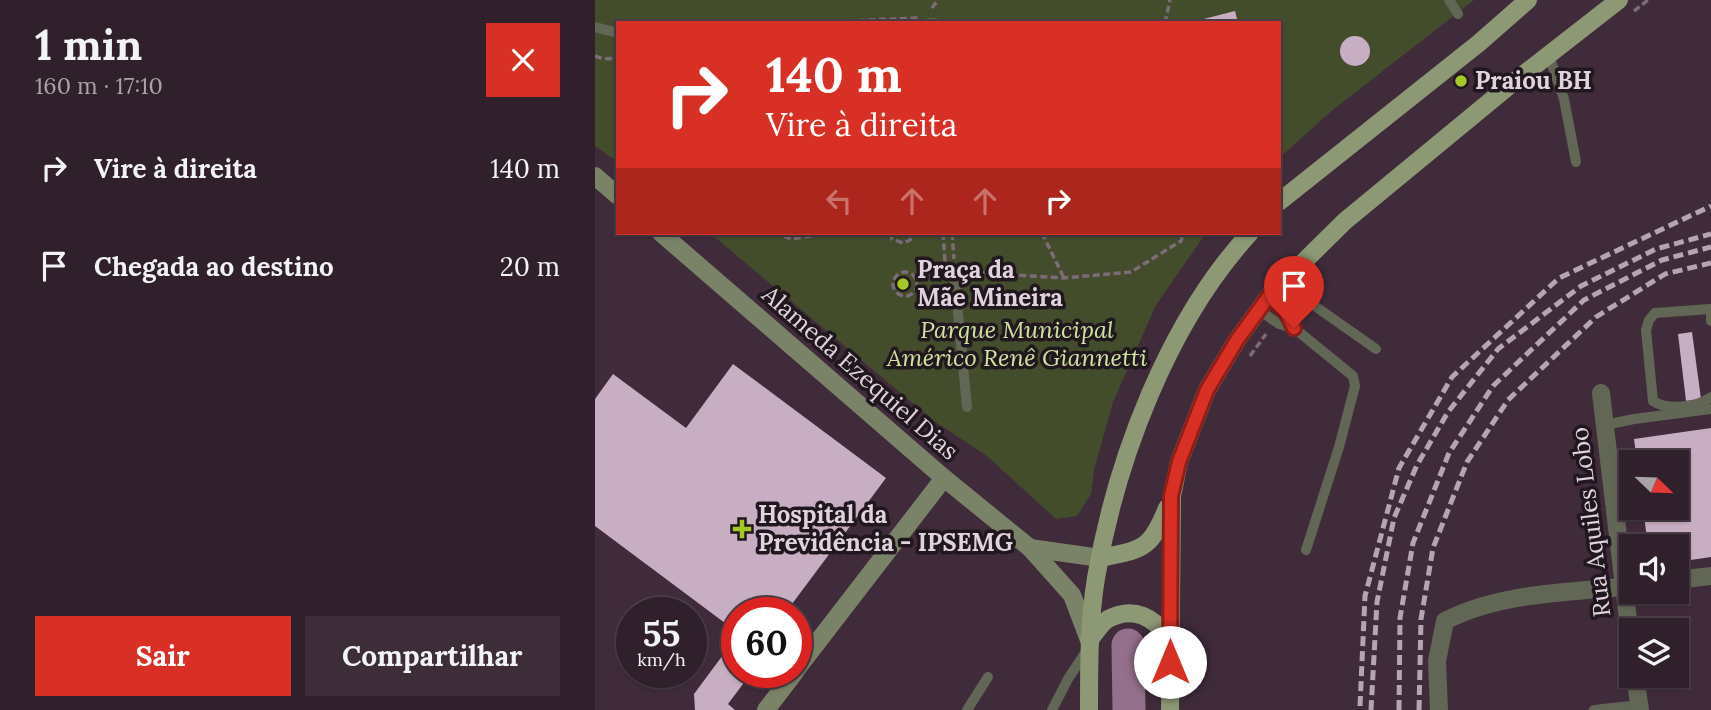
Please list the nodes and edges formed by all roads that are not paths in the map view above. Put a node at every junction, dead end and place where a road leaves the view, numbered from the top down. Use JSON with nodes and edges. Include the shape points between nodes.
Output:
{"nodes":[{"id":1,"x":1450,"y":0,"type":"edge"},
{"id":2,"x":1528,"y":0,"type":"edge"},
{"id":3,"x":1623,"y":8,"type":"edge"},
{"id":4,"x":1458,"y":14,"type":"dead end"},
{"id":5,"x":595,"y":27,"type":"edge"},
{"id":6,"x":616,"y":32,"type":"edge"},
{"id":7,"x":1549,"y":56,"type":"junction"},
{"id":8,"x":1576,"y":162,"type":"dead end"},
{"id":9,"x":595,"y":176,"type":"edge"},
{"id":10,"x":616,"y":194,"type":"edge"},
{"id":11,"x":1281,"y":200,"type":"edge"},
{"id":12,"x":663,"y":235,"type":"edge"},
{"id":13,"x":1249,"y":235,"type":"edge"},
{"id":14,"x":954,"y":271,"type":"road end"},
{"id":15,"x":1286,"y":279,"type":"junction"},
{"id":16,"x":1264,"y":303,"type":"junction"},
{"id":17,"x":1710,"y":309,"type":"edge"},
{"id":18,"x":1711,"y":321,"type":"edge"},
{"id":19,"x":1294,"y":328,"type":"junction"},
{"id":20,"x":1376,"y":349,"type":"dead end"},
{"id":21,"x":1601,"y":393,"type":"dead end"},
{"id":22,"x":1711,"y":397,"type":"edge"},
{"id":23,"x":967,"y":407,"type":"dead end"},
{"id":24,"x":1711,"y":409,"type":"edge"},
{"id":25,"x":1605,"y":425,"type":"junction"},
{"id":26,"x":944,"y":478,"type":"junction"},
{"id":27,"x":1171,"y":496,"type":"junction"},
{"id":28,"x":1620,"y":534,"type":"edge"},
{"id":29,"x":1030,"y":548,"type":"junction"},
{"id":30,"x":1306,"y":550,"type":"dead end"},
{"id":31,"x":1100,"y":558,"type":"junction"},
{"id":32,"x":1711,"y":576,"type":"edge"},
{"id":33,"x":1689,"y":579,"type":"edge"},
{"id":34,"x":1619,"y":587,"type":"edge"},
{"id":35,"x":1170,"y":638,"type":"junction"},
{"id":36,"x":1089,"y":643,"type":"junction"},
{"id":37,"x":812,"y":650,"type":"edge"},
{"id":38,"x":988,"y":677,"type":"dead end"},
{"id":39,"x":783,"y":688,"type":"edge"},
{"id":40,"x":1637,"y":688,"type":"edge"},
{"id":41,"x":1640,"y":707,"type":"edge"},
{"id":42,"x":766,"y":710,"type":"edge"},
{"id":43,"x":967,"y":710,"type":"edge"},
{"id":44,"x":1052,"y":710,"type":"edge"},
{"id":45,"x":1089,"y":710,"type":"edge"},
{"id":46,"x":1170,"y":710,"type":"edge"},
{"id":47,"x":1439,"y":710,"type":"edge"},
{"id":48,"x":1594,"y":710,"type":"edge"}],
"edges":[{"from":1,"to":4,"type":"lane"},
{"from":2,"to":11,"type":"main road"},
{"from":3,"to":7,"type":"main road"},
{"from":5,"to":6,"type":"lane"},
{"from":7,"to":8,"type":"lane","via":[[1564,99]]},
{"from":7,"to":15,"type":"main road","via":[[1345,220]]},
{"from":9,"to":10,"type":"street"},
{"from":12,"to":26,"type":"street","name":"Alameda Ezequiel Dias"},
{"from":13,"to":31,"type":"main road","via":[[1196,307],[1156,382],[1127,457]]},
{"from":14,"to":23,"type":"lane"},
{"from":15,"to":16,"type":"main road"},
{"from":15,"to":20,"type":"lane","via":[[1302,297]]},
{"from":16,"to":19,"type":"lane","via":[[1275,321]]},
{"from":16,"to":19,"type":"lane","via":[[1286,312]]},
{"from":16,"to":27,"type":"main road","via":[[1207,390]]},
{"from":17,"to":18,"type":"lane"},
{"from":17,"to":22,"type":"lane","via":[[1655,313],[1646,330],[1653,401],[1690,405]]},
{"from":19,"to":30,"type":"lane","via":[[1343,366],[1355,386]]},
{"from":21,"to":25,"type":"street","name":"Rua Aquiles Lobo"},
{"from":24,"to":25,"type":"lane"},
{"from":25,"to":28,"type":"street","name":"Rua Aquiles Lobo"},
{"from":26,"to":29,"type":"street","name":"Alameda Ezequiel Dias"},
{"from":26,"to":37,"type":"street"},
{"from":27,"to":31,"type":"main road","via":[[1157,533],[1146,546]]},
{"from":27,"to":35,"type":"main road"},
{"from":29,"to":31,"type":"street"},
{"from":29,"to":36,"type":"street","name":"Alameda Ezequiel Dias","via":[[1072,595]]},
{"from":31,"to":36,"type":"main road"},
{"from":32,"to":33,"type":"street"},
{"from":34,"to":47,"type":"street","via":[[1468,609],[1445,621],[1437,661]]},
{"from":35,"to":36,"type":"main road","via":[[1154,619],[1131,612],[1106,620]]},
{"from":35,"to":46,"type":"main road"},
{"from":36,"to":44,"type":"lane"},
{"from":36,"to":45,"type":"main road"},
{"from":38,"to":43,"type":"lane"},
{"from":39,"to":42,"type":"street"},
{"from":40,"to":41,"type":"street"},
{"from":41,"to":48,"type":"lane"}]}
